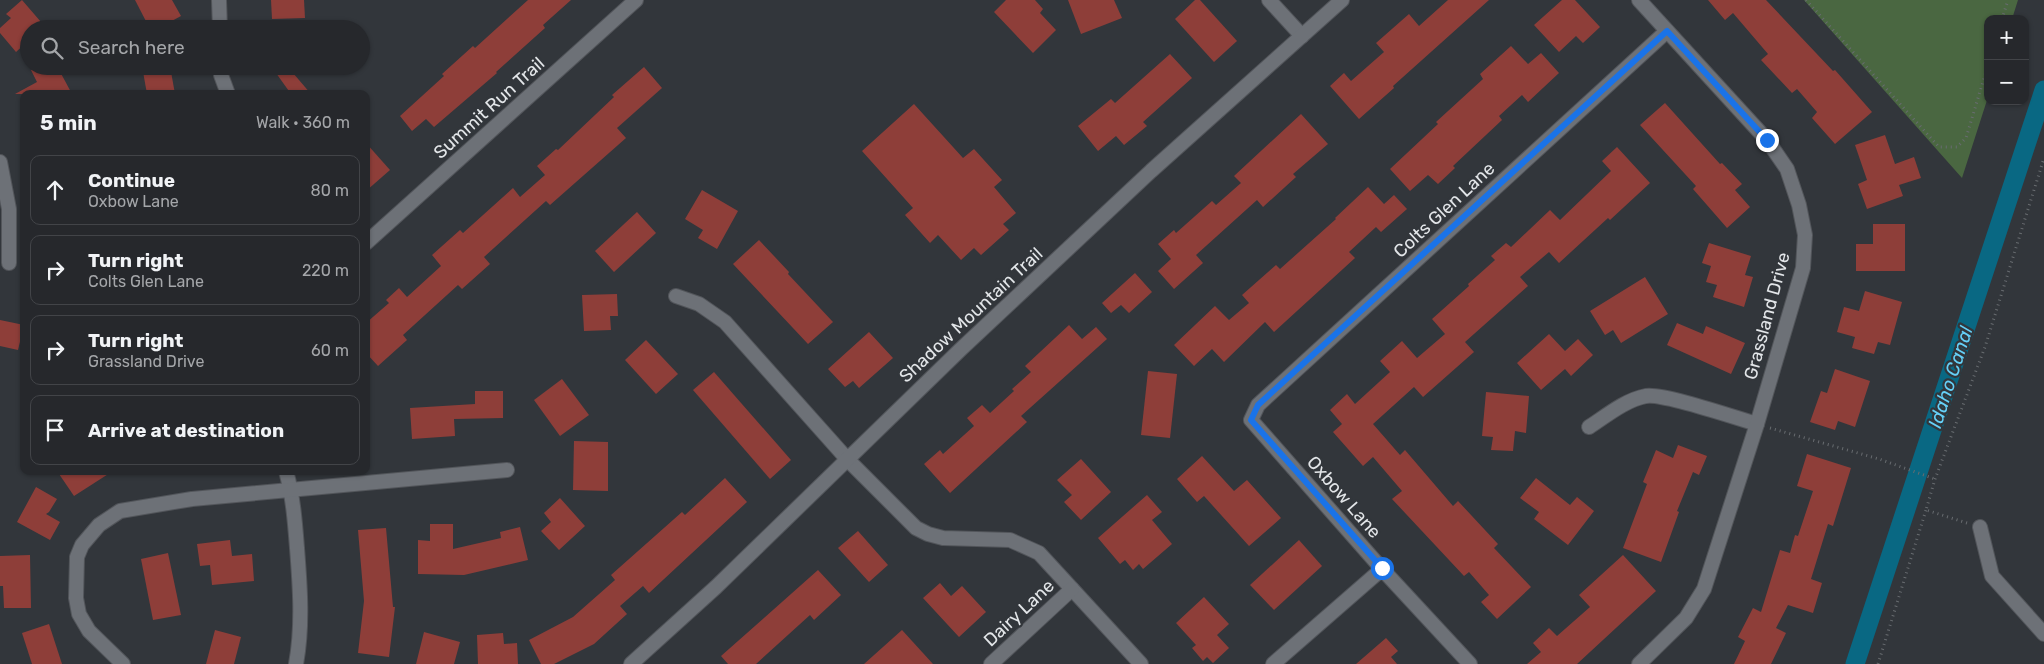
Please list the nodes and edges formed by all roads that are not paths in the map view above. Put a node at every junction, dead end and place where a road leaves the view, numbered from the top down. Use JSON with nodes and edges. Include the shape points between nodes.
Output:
{"nodes":[{"id":1,"x":219,"y":0,"type":"edge"},
{"id":2,"x":636,"y":0,"type":"edge"},
{"id":3,"x":1270,"y":0,"type":"edge"},
{"id":4,"x":1342,"y":0,"type":"edge"},
{"id":5,"x":1639,"y":0,"type":"edge"},
{"id":6,"x":220,"y":20,"type":"edge"},
{"id":7,"x":1667,"y":31,"type":"junction"},
{"id":8,"x":1302,"y":36,"type":"junction"},
{"id":9,"x":221,"y":75,"type":"edge"},
{"id":10,"x":227,"y":90,"type":"edge"},
{"id":11,"x":0,"y":162,"type":"edge"},
{"id":12,"x":370,"y":240,"type":"edge"},
{"id":13,"x":9,"y":263,"type":"dead end"},
{"id":14,"x":676,"y":296,"type":"dead end"},
{"id":15,"x":1251,"y":420,"type":"joint"},
{"id":16,"x":1757,"y":424,"type":"junction"},
{"id":17,"x":1589,"y":427,"type":"dead end"},
{"id":18,"x":848,"y":460,"type":"junction"},
{"id":19,"x":507,"y":470,"type":"dead end"},
{"id":20,"x":287,"y":475,"type":"edge"},
{"id":21,"x":291,"y":489,"type":"junction"},
{"id":22,"x":1980,"y":527,"type":"road end"},
{"id":23,"x":1382,"y":568,"type":"junction"},
{"id":24,"x":1072,"y":589,"type":"junction"},
{"id":25,"x":2044,"y":634,"type":"edge"},
{"id":26,"x":123,"y":664,"type":"edge"},
{"id":27,"x":296,"y":664,"type":"edge"},
{"id":28,"x":631,"y":664,"type":"edge"},
{"id":29,"x":991,"y":664,"type":"edge"},
{"id":30,"x":1140,"y":664,"type":"edge"},
{"id":31,"x":1273,"y":664,"type":"edge"},
{"id":32,"x":1470,"y":664,"type":"edge"},
{"id":33,"x":1639,"y":664,"type":"edge"}],
"edges":[{"from":1,"to":6,"type":"street"},
{"from":2,"to":12,"type":"street","name":"Summit Run Trail"},
{"from":3,"to":8,"type":"street"},
{"from":4,"to":8,"type":"street","name":"Shadow Mountain Trail"},
{"from":5,"to":7,"type":"street","name":"Grassland Drive"},
{"from":7,"to":15,"type":"street","name":"Colts Glen Lane","via":[[1258,405]]},
{"from":7,"to":16,"type":"street","name":"Grassland Drive","via":[[1767,140],[1786,169],[1799,205],[1805,234],[1803,268]]},
{"from":8,"to":18,"type":"street","name":"Shadow Mountain Trail","via":[[961,349]]},
{"from":9,"to":10,"type":"street"},
{"from":11,"to":13,"type":"street","via":[[9,209]]},
{"from":14,"to":18,"type":"street","via":[[699,304],[725,322]]},
{"from":15,"to":23,"type":"street","name":"Oxbow Lane"},
{"from":16,"to":17,"type":"street","via":[[1670,399],[1647,396],[1628,402]]},
{"from":16,"to":33,"type":"street","name":"Grassland Drive","via":[[1704,589],[1686,618]]},
{"from":18,"to":24,"type":"street","via":[[916,528],[943,538],[1010,540],[1039,553]]},
{"from":18,"to":28,"type":"street","name":"Shadow Mountain Trail"},
{"from":19,"to":21,"type":"street"},
{"from":20,"to":21,"type":"street"},
{"from":21,"to":26,"type":"street","via":[[192,499],[120,512],[99,525],[82,545],[77,557],[76,598],[79,614],[89,630]]},
{"from":21,"to":27,"type":"street","via":[[300,589]]},
{"from":22,"to":25,"type":"street","via":[[1992,576]]},
{"from":23,"to":31,"type":"street"},
{"from":23,"to":32,"type":"street","name":"Oxbow Lane"},
{"from":24,"to":29,"type":"street","name":"Dairy Lane"},
{"from":24,"to":30,"type":"street"}]}
